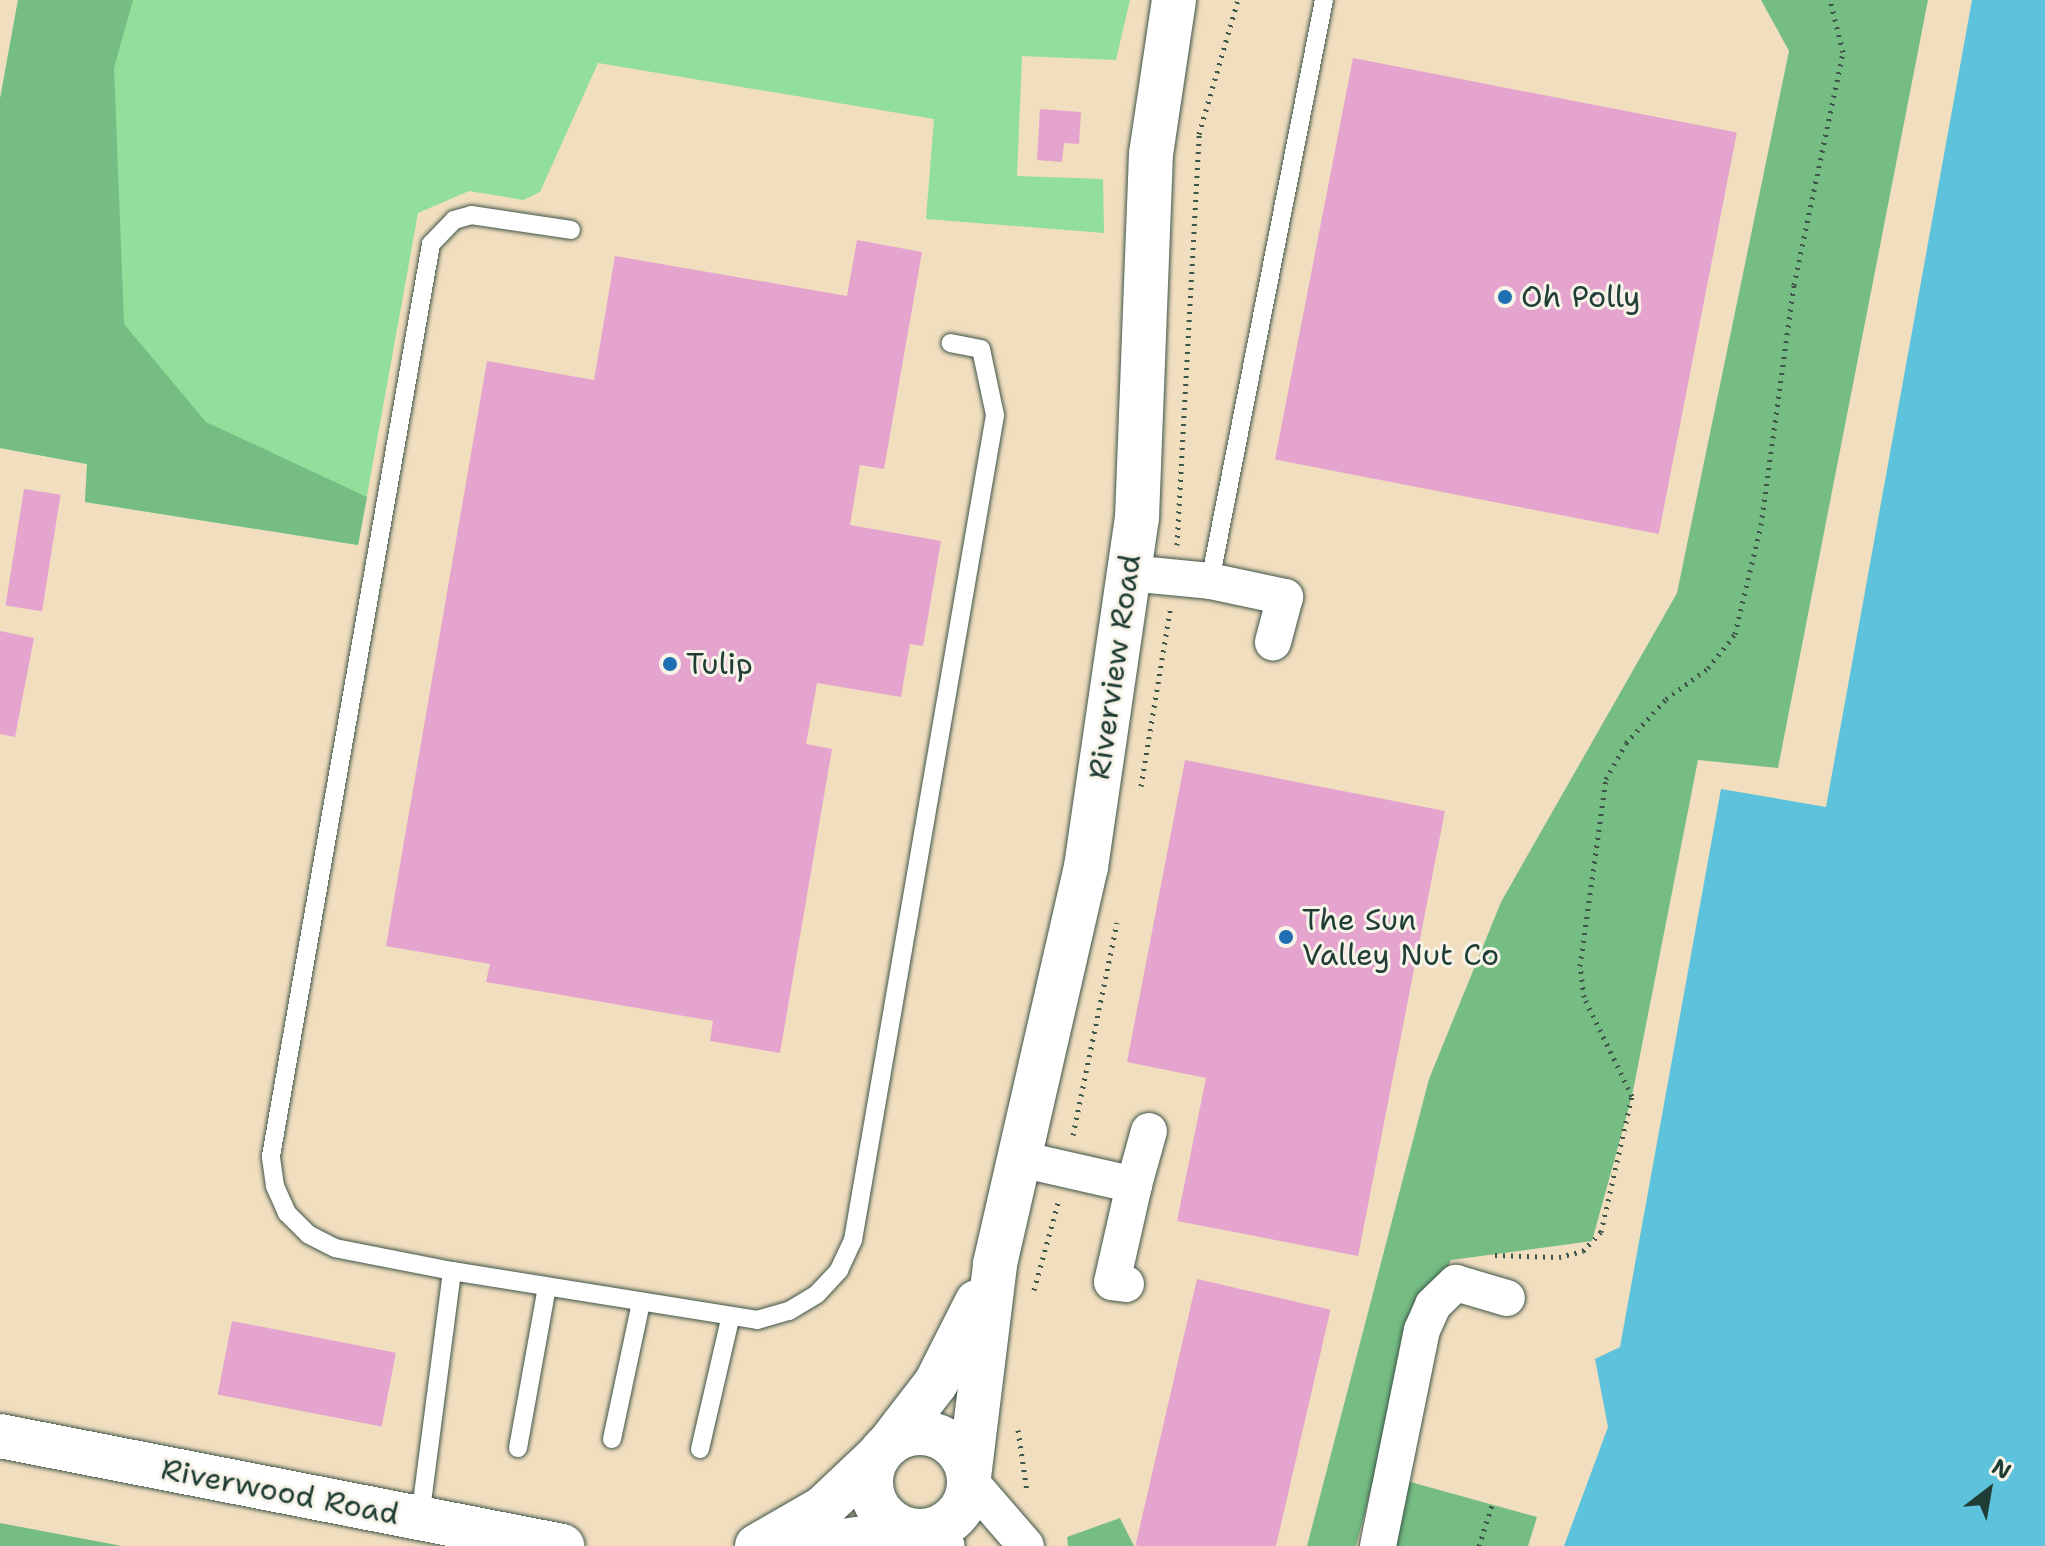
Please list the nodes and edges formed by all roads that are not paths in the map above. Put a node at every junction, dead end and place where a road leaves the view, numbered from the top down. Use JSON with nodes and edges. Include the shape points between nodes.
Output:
{"nodes":[{"id":1,"x":1174,"y":0,"type":"edge"},
{"id":2,"x":1197,"y":0,"type":"edge"},
{"id":3,"x":1324,"y":0,"type":"edge"},
{"id":4,"x":1167,"y":60,"type":"junction"},
{"id":5,"x":571,"y":230,"type":"dead end"},
{"id":6,"x":951,"y":343,"type":"dead end"},
{"id":7,"x":1129,"y":573,"type":"junction"},
{"id":8,"x":1210,"y":581,"type":"junction"},
{"id":9,"x":1273,"y":642,"type":"dead end"},
{"id":10,"x":1149,"y":1131,"type":"dead end"},
{"id":11,"x":1020,"y":1159,"type":"junction"},
{"id":12,"x":1134,"y":1185,"type":"junction"},
{"id":13,"x":995,"y":1264,"type":"junction"},
{"id":14,"x":452,"y":1271,"type":"junction"},
{"id":15,"x":1126,"y":1284,"type":"dead end"},
{"id":16,"x":547,"y":1287,"type":"junction"},
{"id":17,"x":1507,"y":1298,"type":"dead end"},
{"id":18,"x":641,"y":1303,"type":"junction"},
{"id":19,"x":730,"y":1319,"type":"junction"},
{"id":20,"x":0,"y":1436,"type":"edge"},
{"id":21,"x":612,"y":1439,"type":"dead end"},
{"id":22,"x":518,"y":1448,"type":"dead end"},
{"id":23,"x":700,"y":1449,"type":"dead end"},
{"id":24,"x":884,"y":1450,"type":"junction"},
{"id":25,"x":969,"y":1478,"type":"junction"},
{"id":26,"x":420,"y":1520,"type":"junction"},
{"id":27,"x":926,"y":1536,"type":"edge"},
{"id":28,"x":562,"y":1546,"type":"edge"},
{"id":29,"x":757,"y":1546,"type":"edge"},
{"id":30,"x":806,"y":1546,"type":"edge"},
{"id":31,"x":1026,"y":1546,"type":"edge"},
{"id":32,"x":1378,"y":1546,"type":"edge"}],
"edges":[{"from":1,"to":4,"type":"street","name":"Riverview Road"},
{"from":2,"to":4,"type":"street","name":"Riverview Road"},
{"from":3,"to":8,"type":"lane"},
{"from":4,"to":7,"type":"street","name":"Riverview Road","via":[[1151,154],[1137,518]]},
{"from":5,"to":14,"type":"lane","via":[[471,215],[454,220],[431,244],[271,1156],[281,1199],[308,1234],[335,1248]]},
{"from":6,"to":19,"type":"lane","via":[[981,349],[995,415],[853,1240],[839,1270],[817,1294],[768,1317]]},
{"from":7,"to":8,"type":"street"},
{"from":7,"to":11,"type":"street","name":"Riverview Road","via":[[1086,867]]},
{"from":8,"to":9,"type":"street","via":[[1285,597]]},
{"from":10,"to":12,"type":"street"},
{"from":11,"to":12,"type":"street"},
{"from":11,"to":13,"type":"street","name":"Riverview Road"},
{"from":12,"to":15,"type":"street","via":[[1112,1282]]},
{"from":13,"to":24,"type":"street","name":"Riverview Road","via":[[936,1383]]},
{"from":13,"to":25,"type":"street","name":"Riverview Road"},
{"from":14,"to":16,"type":"lane"},
{"from":14,"to":26,"type":"lane"},
{"from":16,"to":18,"type":"lane"},
{"from":16,"to":22,"type":"lane"},
{"from":17,"to":32,"type":"street","via":[[1456,1283],[1442,1292],[1422,1330]]},
{"from":18,"to":19,"type":"lane"},
{"from":18,"to":21,"type":"lane"},
{"from":19,"to":23,"type":"lane"},
{"from":20,"to":26,"type":"street","name":"Riverwood Road"},
{"from":24,"to":25,"type":"street","via":[[916,1433],[946,1440],[965,1462]]},
{"from":24,"to":27,"type":"street","via":[[871,1487],[875,1503],[898,1526]]},
{"from":24,"to":29,"type":"street","via":[[823,1508]]},
{"from":25,"to":27,"type":"street","via":[[968,1496],[948,1523]]},
{"from":25,"to":31,"type":"street"},
{"from":26,"to":28,"type":"street","name":"Riverwood Road"},
{"from":27,"to":30,"type":"street"}]}
